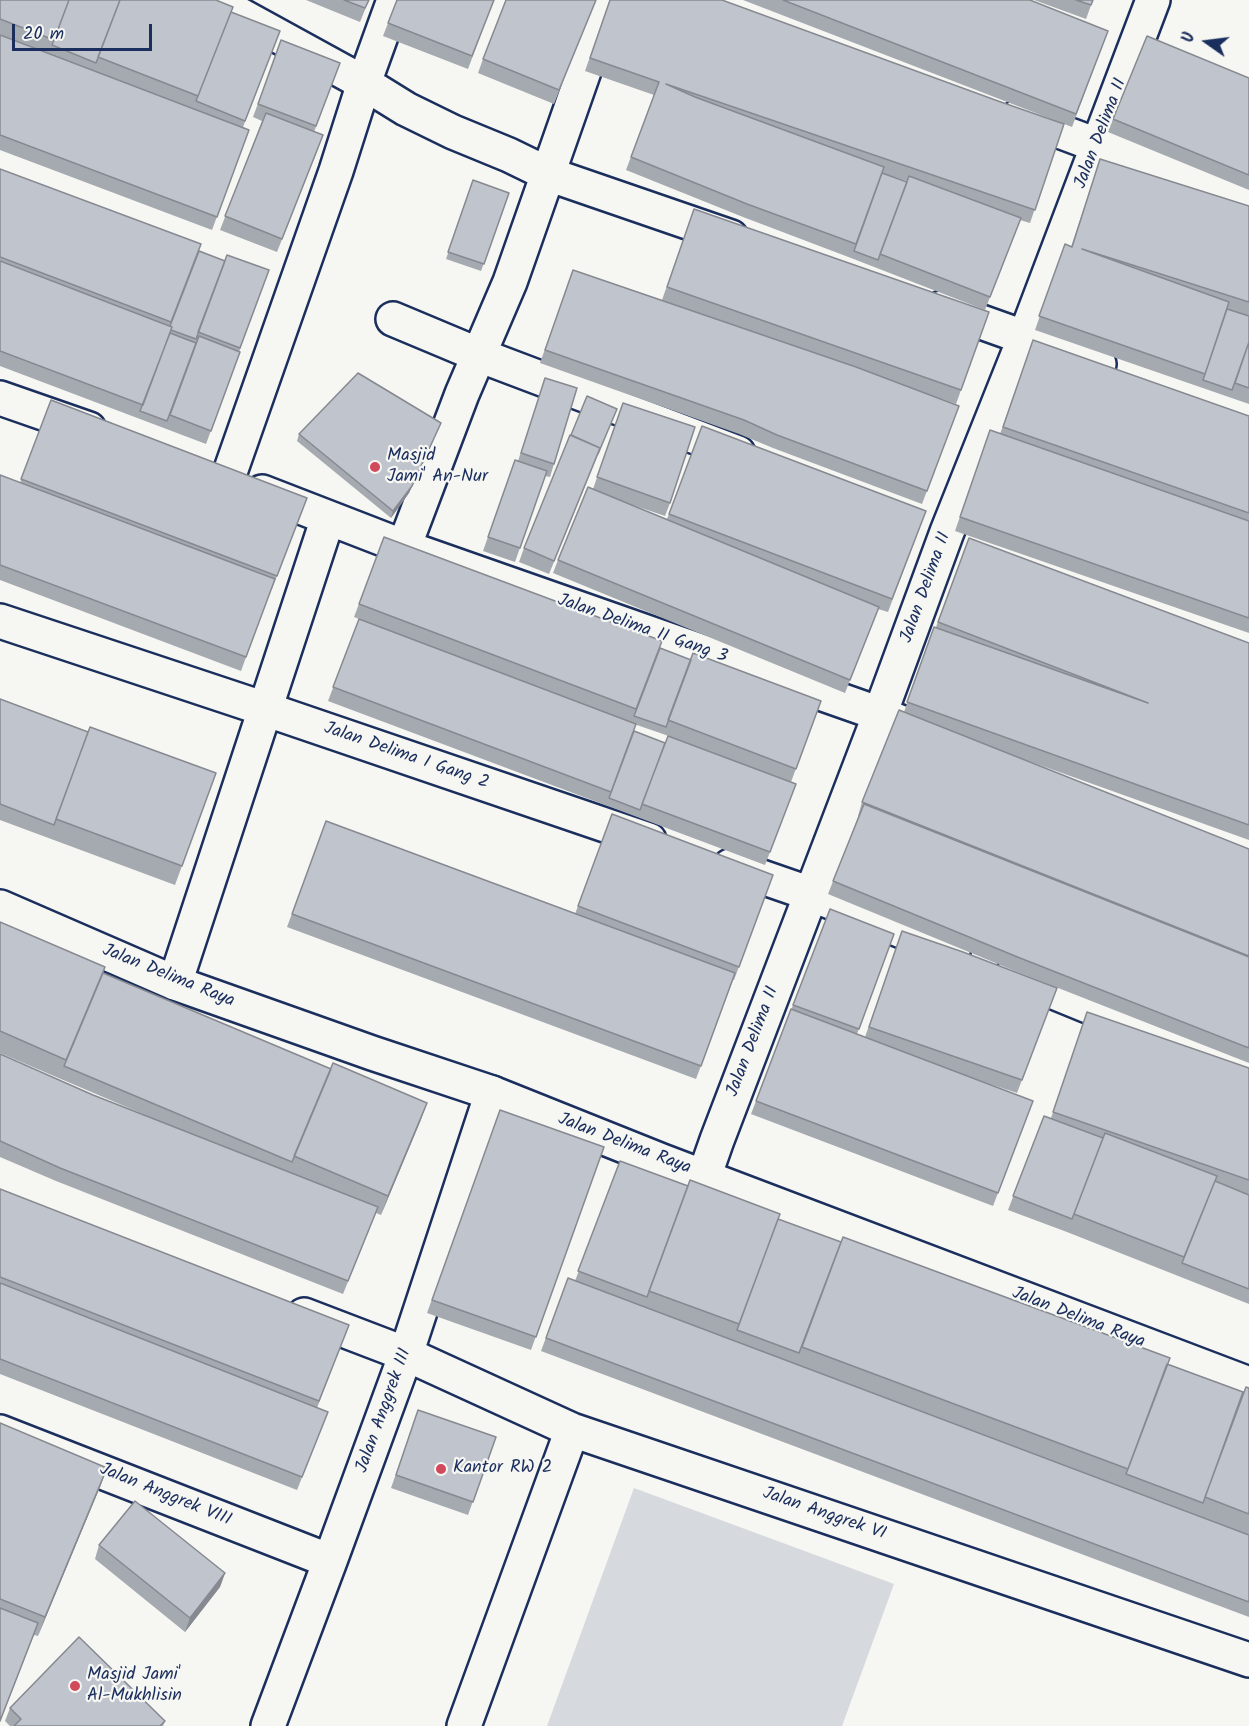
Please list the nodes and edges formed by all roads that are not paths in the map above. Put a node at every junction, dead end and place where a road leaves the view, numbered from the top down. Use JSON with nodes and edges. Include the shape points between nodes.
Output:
{"nodes":[{"id":1,"x":213,"y":0,"type":"edge"},
{"id":2,"x":394,"y":0,"type":"edge"},
{"id":3,"x":609,"y":0,"type":"edge"},
{"id":4,"x":1153,"y":0,"type":"edge"},
{"id":5,"x":364,"y":83,"type":"junction"},
{"id":6,"x":988,"y":104,"type":"edge"},
{"id":7,"x":1097,"y":146,"type":"junction"},
{"id":8,"x":548,"y":174,"type":"junction"},
{"id":9,"x":1249,"y":202,"type":"edge"},
{"id":10,"x":759,"y":246,"type":"edge"},
{"id":11,"x":914,"y":299,"type":"edge"},
{"id":12,"x":393,"y":319,"type":"dead end"},
{"id":13,"x":1025,"y":337,"type":"junction"},
{"id":14,"x":479,"y":355,"type":"junction"},
{"id":15,"x":1126,"y":374,"type":"edge"},
{"id":16,"x":0,"y":398,"type":"edge"},
{"id":17,"x":117,"y":439,"type":"edge"},
{"id":18,"x":769,"y":465,"type":"edge"},
{"id":19,"x":328,"y":518,"type":"junction"},
{"id":20,"x":404,"y":547,"type":"junction"},
{"id":21,"x":0,"y":621,"type":"edge"},
{"id":22,"x":265,"y":709,"type":"junction"},
{"id":23,"x":880,"y":714,"type":"junction"},
{"id":24,"x":967,"y":748,"type":"edge"},
{"id":25,"x":811,"y":894,"type":"junction"},
{"id":26,"x":0,"y":907,"type":"edge"},
{"id":27,"x":175,"y":983,"type":"junction"},
{"id":28,"x":1249,"y":1072,"type":"edge"},
{"id":29,"x":492,"y":1093,"type":"junction"},
{"id":30,"x":704,"y":1177,"type":"junction"},
{"id":31,"x":274,"y":1303,"type":"edge"},
{"id":32,"x":406,"y":1354,"type":"junction"},
{"id":33,"x":1249,"y":1384,"type":"edge"},
{"id":34,"x":572,"y":1430,"type":"junction"},
{"id":35,"x":0,"y":1432,"type":"edge"},
{"id":36,"x":330,"y":1562,"type":"junction"},
{"id":37,"x":1249,"y":1660,"type":"edge"},
{"id":38,"x":268,"y":1726,"type":"edge"},
{"id":39,"x":464,"y":1726,"type":"edge"}],
"edges":[{"from":1,"to":5,"type":"street"},
{"from":2,"to":5,"type":"street"},
{"from":3,"to":8,"type":"street"},
{"from":4,"to":7,"type":"street","name":"Jalan Delima II"},
{"from":5,"to":8,"type":"street","via":[[415,114]]},
{"from":5,"to":19,"type":"street","name":"Jalan Delima II Gang 3","via":[[336,171],[283,286],[217,474]]},
{"from":6,"to":7,"type":"street"},
{"from":7,"to":9,"type":"street"},
{"from":7,"to":13,"type":"street","name":"Jalan Delima II"},
{"from":8,"to":10,"type":"street"},
{"from":8,"to":14,"type":"street"},
{"from":11,"to":13,"type":"street"},
{"from":12,"to":14,"type":"street"},
{"from":13,"to":15,"type":"street"},
{"from":13,"to":23,"type":"street","name":"Jalan Delima II"},
{"from":14,"to":18,"type":"street"},
{"from":14,"to":20,"type":"street"},
{"from":16,"to":17,"type":"street"},
{"from":19,"to":20,"type":"street","name":"Jalan Delima II Gang 3"},
{"from":19,"to":22,"type":"street"},
{"from":20,"to":23,"type":"street","name":"Jalan Delima II Gang 3"},
{"from":21,"to":22,"type":"street","name":"Jalan Delima I Gang 2"},
{"from":22,"to":25,"type":"street","name":"Jalan Delima I Gang 2"},
{"from":22,"to":27,"type":"street"},
{"from":23,"to":24,"type":"street","name":"Jalan Delima II Gang 3"},
{"from":23,"to":25,"type":"street","name":"Jalan Delima II"},
{"from":25,"to":28,"type":"street","name":"Jalan Delima I Gang 2"},
{"from":25,"to":30,"type":"street","name":"Jalan Delima II"},
{"from":26,"to":27,"type":"street","name":"Jalan Delima Raya"},
{"from":27,"to":29,"type":"street","name":"Jalan Delima Raya"},
{"from":29,"to":30,"type":"street","name":"Jalan Delima Raya"},
{"from":29,"to":32,"type":"street","name":"Jalan Anggrek III"},
{"from":30,"to":33,"type":"street","name":"Jalan Delima Raya"},
{"from":31,"to":32,"type":"street","name":"Jalan Anggrek VI"},
{"from":32,"to":34,"type":"street","name":"Jalan Anggrek VI"},
{"from":32,"to":36,"type":"street","name":"Jalan Anggrek III"},
{"from":34,"to":37,"type":"street","name":"Jalan Anggrek VI"},
{"from":34,"to":39,"type":"street"},
{"from":35,"to":36,"type":"street","name":"Jalan Anggrek VIII"},
{"from":36,"to":38,"type":"street","name":"Jalan Anggrek III"}]}
